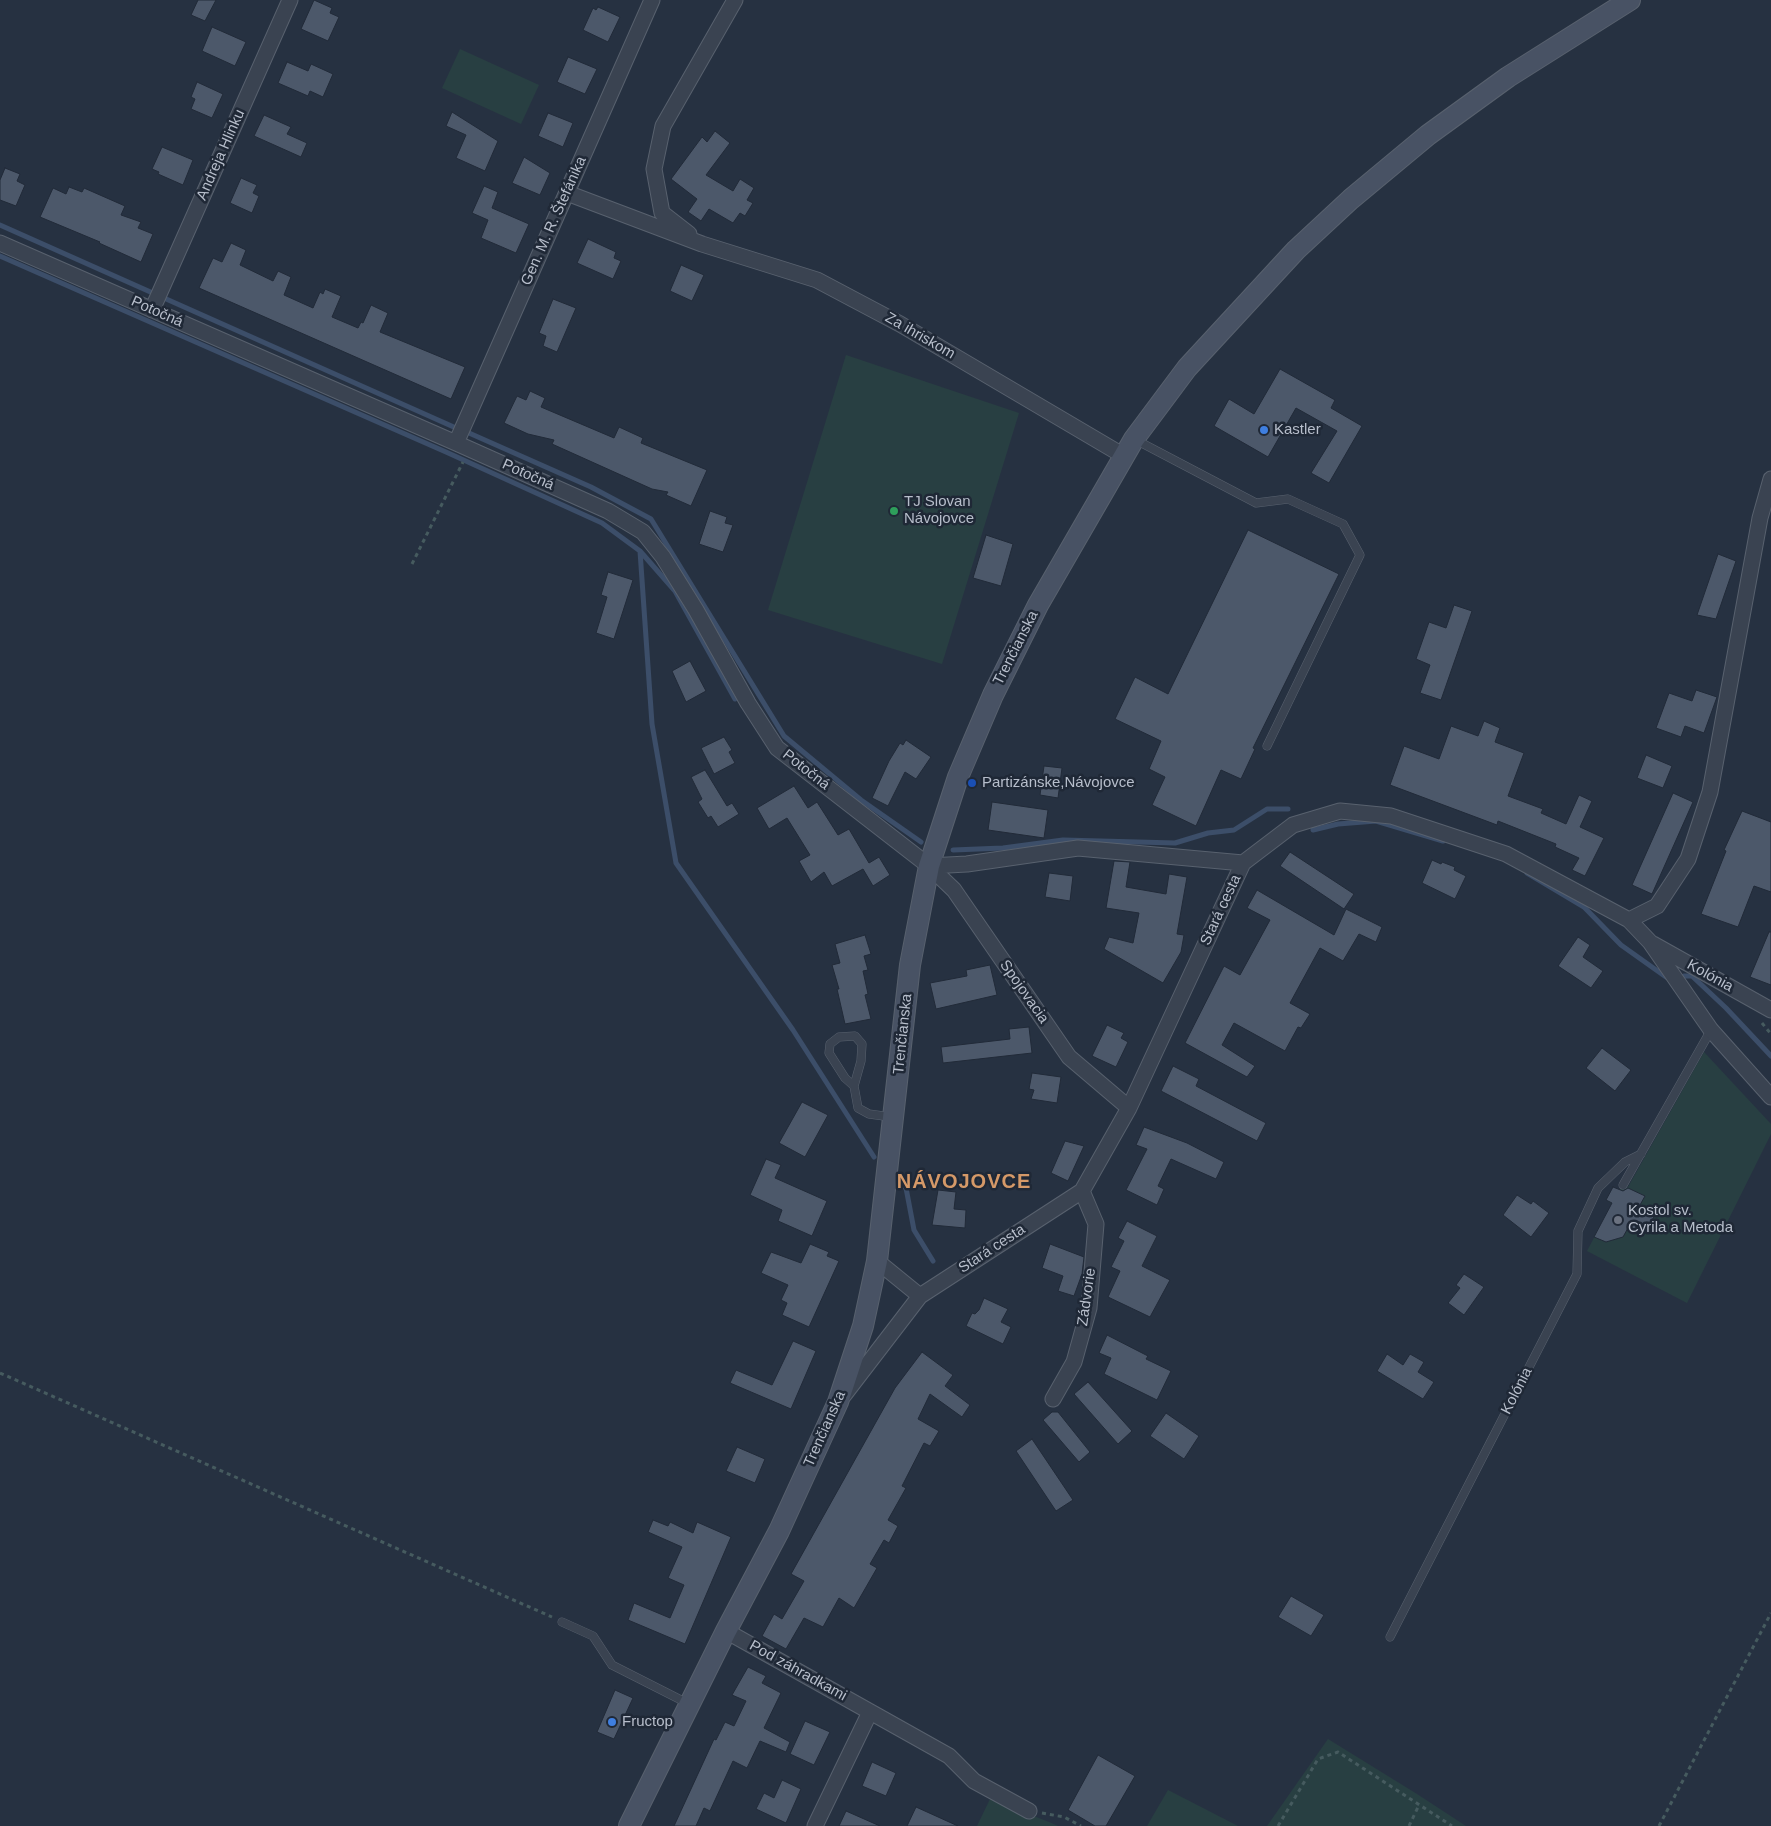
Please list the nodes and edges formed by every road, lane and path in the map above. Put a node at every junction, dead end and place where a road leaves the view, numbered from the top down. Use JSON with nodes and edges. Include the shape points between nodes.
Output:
{"nodes":[{"id":1,"x":290,"y":0,"type":"edge"},
{"id":2,"x":652,"y":0,"type":"edge"},
{"id":3,"x":735,"y":0,"type":"edge"},
{"id":4,"x":1630,"y":0,"type":"edge"},
{"id":5,"x":567,"y":193,"type":"junction"},
{"id":6,"x":0,"y":243,"type":"edge"},
{"id":7,"x":702,"y":244,"type":"junction"},
{"id":8,"x":152,"y":310,"type":"junction"},
{"id":9,"x":456,"y":443,"type":"junction"},
{"id":10,"x":1129,"y":448,"type":"junction"},
{"id":11,"x":459,"y":470,"type":"dead end"},
{"id":12,"x":1771,"y":479,"type":"edge"},
{"id":13,"x":412,"y":564,"type":"dead end"},
{"id":14,"x":1267,"y":746,"type":"dead end"},
{"id":15,"x":1243,"y":863,"type":"junction"},
{"id":16,"x":929,"y":866,"type":"junction"},
{"id":17,"x":1629,"y":920,"type":"junction"},
{"id":18,"x":1650,"y":942,"type":"junction"},
{"id":19,"x":1771,"y":1010,"type":"edge"},
{"id":20,"x":1711,"y":1030,"type":"junction"},
{"id":21,"x":854,"y":1086,"type":"junction"},
{"id":22,"x":1771,"y":1097,"type":"edge"},
{"id":23,"x":1129,"y":1108,"type":"junction"},
{"id":24,"x":893,"y":1117,"type":"junction"},
{"id":25,"x":1640,"y":1154,"type":"junction"},
{"id":26,"x":1623,"y":1185,"type":"dead end"},
{"id":27,"x":1082,"y":1192,"type":"junction"},
{"id":28,"x":877,"y":1261,"type":"junction"},
{"id":29,"x":920,"y":1296,"type":"junction"},
{"id":30,"x":0,"y":1373,"type":"edge"},
{"id":31,"x":1053,"y":1399,"type":"dead end"},
{"id":32,"x":838,"y":1402,"type":"junction"},
{"id":33,"x":1771,"y":1613,"type":"edge"},
{"id":34,"x":562,"y":1622,"type":"joint"},
{"id":35,"x":726,"y":1631,"type":"junction"},
{"id":36,"x":1390,"y":1636,"type":"dead end"},
{"id":37,"x":690,"y":1704,"type":"junction"},
{"id":38,"x":870,"y":1712,"type":"junction"},
{"id":39,"x":1420,"y":1805,"type":"junction"},
{"id":40,"x":1029,"y":1811,"type":"joint"},
{"id":41,"x":629,"y":1826,"type":"edge"},
{"id":42,"x":815,"y":1826,"type":"edge"},
{"id":43,"x":1080,"y":1826,"type":"edge"},
{"id":44,"x":1278,"y":1826,"type":"edge"},
{"id":45,"x":1409,"y":1826,"type":"edge"},
{"id":46,"x":1452,"y":1826,"type":"edge"},
{"id":47,"x":1659,"y":1826,"type":"edge"}],
"edges":[{"from":1,"to":8,"type":"street","name":"Andreja Hlinku"},
{"from":2,"to":5,"type":"street","name":"Gen. M. R. Štefánika"},
{"from":3,"to":7,"type":"street","via":[[663,126],[654,169],[662,213]]},
{"from":4,"to":10,"type":"main road","name":"Trenčianska","via":[[1508,77],[1351,199],[1263,283],[1187,368]]},
{"from":5,"to":7,"type":"street","name":"Za ihriskom"},
{"from":5,"to":9,"type":"street","name":"Gen. M. R. Štefánika"},
{"from":6,"to":8,"type":"street","name":"Potočná"},
{"from":7,"to":10,"type":"street","name":"Za ihriskom","via":[[817,280]]},
{"from":8,"to":9,"type":"street","name":"Potočná"},
{"from":9,"to":16,"type":"street","name":"Potočná","via":[[608,511],[643,532],[696,610],[777,748]]},
{"from":10,"to":14,"type":"lane","via":[[1256,503],[1288,499],[1343,524],[1360,555]]},
{"from":10,"to":16,"type":"main road","name":"Trenčianska","via":[[1038,605],[993,695],[958,776]]},
{"from":11,"to":13,"type":"path"},
{"from":12,"to":17,"type":"street","via":[[1760,518],[1710,792],[1688,859],[1658,906]]},
{"from":15,"to":16,"type":"street","via":[[1078,848],[967,864]]},
{"from":15,"to":17,"type":"street","name":"Stará cesta","via":[[1293,825],[1340,811],[1391,816],[1506,854]]},
{"from":15,"to":23,"type":"street","name":"Stará cesta"},
{"from":16,"to":23,"type":"street","name":"Spojovacia","via":[[954,890],[1069,1057]]},
{"from":16,"to":24,"type":"main road","name":"Trenčianska","via":[[910,965]]},
{"from":17,"to":18,"type":"street","name":"Stará cesta"},
{"from":18,"to":19,"type":"street","name":"Kolónia"},
{"from":18,"to":20,"type":"street"},
{"from":20,"to":22,"type":"street"},
{"from":20,"to":25,"type":"lane","name":"Kolónia"},
{"from":21,"to":21,"type":"lane","via":[[862,1044],[855,1036],[839,1037],[830,1044],[828,1053]]},
{"from":21,"to":24,"type":"lane","via":[[858,1108],[869,1114]]},
{"from":23,"to":27,"type":"street","name":"Stará cesta"},
{"from":24,"to":28,"type":"main road","name":"Trenčianska"},
{"from":25,"to":26,"type":"lane","name":"Kolónia"},
{"from":25,"to":36,"type":"lane","name":"Kolónia","via":[[1626,1162],[1598,1188],[1578,1231],[1577,1274]]},
{"from":27,"to":29,"type":"street","name":"Stará cesta"},
{"from":27,"to":31,"type":"street","name":"Zádvorie","via":[[1096,1224],[1089,1308],[1074,1362]]},
{"from":28,"to":29,"type":"street"},
{"from":28,"to":32,"type":"main road","name":"Trenčianska","via":[[863,1326]]},
{"from":29,"to":32,"type":"street","name":"Stará cesta"},
{"from":30,"to":34,"type":"path"},
{"from":32,"to":35,"type":"main road","name":"Trenčianska","via":[[779,1531]]},
{"from":33,"to":47,"type":"path"},
{"from":34,"to":37,"type":"lane","via":[[593,1636],[612,1665]]},
{"from":35,"to":37,"type":"main road","name":"Trenčianska"},
{"from":35,"to":38,"type":"street","name":"Pod záhradkami"},
{"from":37,"to":41,"type":"main road","name":"Trenčianska"},
{"from":38,"to":40,"type":"street","name":"Pod záhradkami","via":[[949,1756],[974,1781]]},
{"from":38,"to":42,"type":"street"},
{"from":39,"to":44,"type":"path","via":[[1338,1752],[1318,1759]]},
{"from":39,"to":45,"type":"path"},
{"from":39,"to":46,"type":"path"},
{"from":40,"to":43,"type":"path","via":[[1064,1817]]}]}
